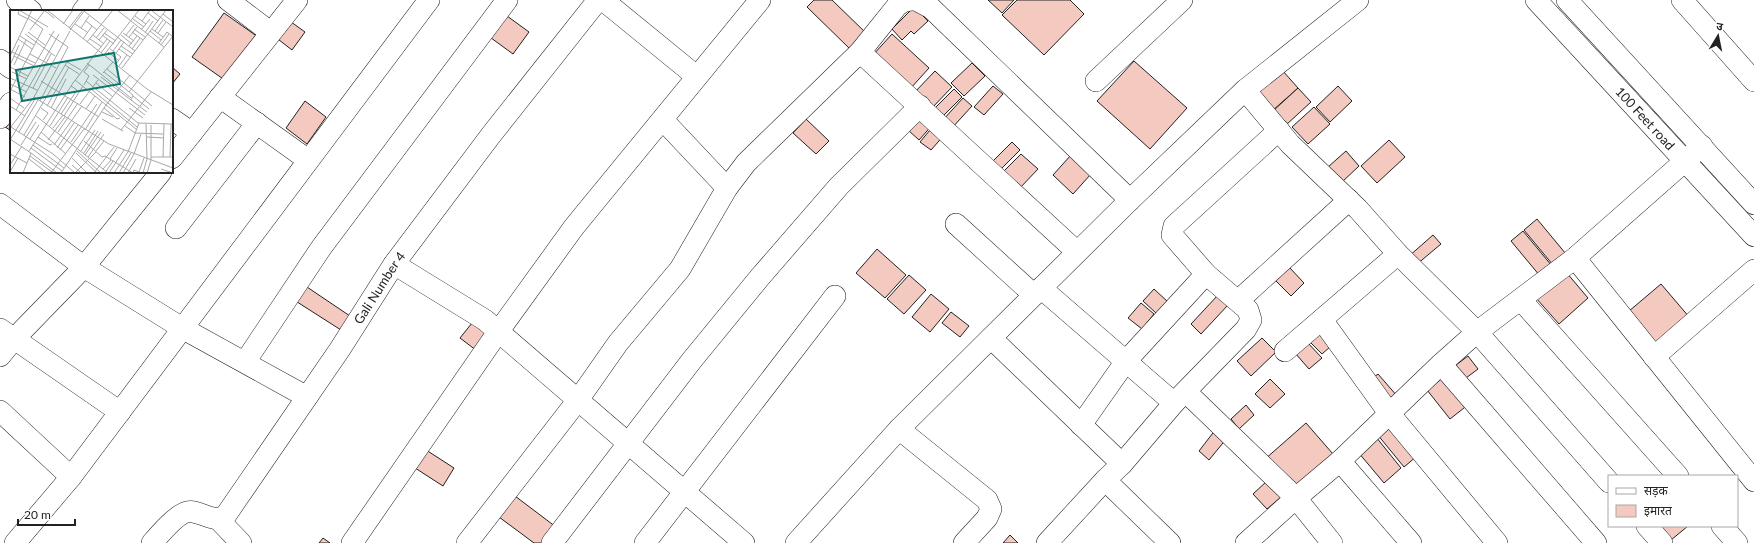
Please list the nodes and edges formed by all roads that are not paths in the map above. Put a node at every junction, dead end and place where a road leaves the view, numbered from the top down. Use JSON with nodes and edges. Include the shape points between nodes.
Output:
{"nodes":[{"id":1,"x":17,"y":0,"type":"edge"},
{"id":2,"x":92,"y":0,"type":"edge"},
{"id":3,"x":228,"y":0,"type":"edge"},
{"id":4,"x":297,"y":0,"type":"edge"},
{"id":5,"x":429,"y":0,"type":"edge"},
{"id":6,"x":507,"y":0,"type":"edge"},
{"id":7,"x":598,"y":0,"type":"edge"},
{"id":8,"x":604,"y":0,"type":"edge"},
{"id":9,"x":760,"y":0,"type":"edge"},
{"id":10,"x":911,"y":0,"type":"edge"},
{"id":11,"x":916,"y":0,"type":"edge"},
{"id":12,"x":1182,"y":0,"type":"edge"},
{"id":13,"x":1358,"y":0,"type":"edge"},
{"id":14,"x":1536,"y":0,"type":"edge"},
{"id":15,"x":1682,"y":0,"type":"edge"},
{"id":16,"x":1573,"y":2,"type":"edge"},
{"id":17,"x":30,"y":10,"type":"edge"},
{"id":18,"x":84,"y":10,"type":"edge"},
{"id":19,"x":270,"y":32,"type":"junction"},
{"id":20,"x":860,"y":52,"type":"junction"},
{"id":21,"x":0,"y":60,"type":"edge"},
{"id":22,"x":10,"y":67,"type":"edge"},
{"id":23,"x":696,"y":76,"type":"junction"},
{"id":24,"x":1096,"y":81,"type":"dead end"},
{"id":25,"x":1754,"y":81,"type":"edge"},
{"id":26,"x":1245,"y":90,"type":"junction"},
{"id":27,"x":220,"y":97,"type":"junction"},
{"id":28,"x":10,"y":103,"type":"edge"},
{"id":29,"x":920,"y":106,"type":"junction"},
{"id":30,"x":0,"y":118,"type":"edge"},
{"id":31,"x":173,"y":120,"type":"edge"},
{"id":32,"x":663,"y":120,"type":"junction"},
{"id":33,"x":257,"y":123,"type":"junction"},
{"id":34,"x":1279,"y":130,"type":"junction"},
{"id":35,"x":192,"y":133,"type":"junction"},
{"id":36,"x":1702,"y":146,"type":"junction"},
{"id":37,"x":173,"y":157,"type":"edge"},
{"id":38,"x":308,"y":160,"type":"junction"},
{"id":39,"x":1685,"y":160,"type":"junction"},
{"id":40,"x":154,"y":174,"type":"edge"},
{"id":41,"x":727,"y":188,"type":"junction"},
{"id":42,"x":1750,"y":191,"type":"edge"},
{"id":43,"x":1130,"y":200,"type":"junction"},
{"id":44,"x":1349,"y":200,"type":"junction"},
{"id":45,"x":0,"y":204,"type":"edge"},
{"id":46,"x":956,"y":224,"type":"dead end"},
{"id":47,"x":176,"y":228,"type":"dead end"},
{"id":48,"x":1754,"y":236,"type":"edge"},
{"id":49,"x":1077,"y":252,"type":"junction"},
{"id":50,"x":1398,"y":254,"type":"junction"},
{"id":51,"x":1575,"y":258,"type":"junction"},
{"id":52,"x":394,"y":264,"type":"junction"},
{"id":53,"x":84,"y":267,"type":"junction"},
{"id":54,"x":1754,"y":270,"type":"edge"},
{"id":55,"x":1206,"y":274,"type":"junction"},
{"id":56,"x":1038,"y":291,"type":"junction"},
{"id":57,"x":835,"y":296,"type":"dead end"},
{"id":58,"x":1239,"y":300,"type":"junction"},
{"id":59,"x":1521,"y":300,"type":"junction"},
{"id":60,"x":1322,"y":320,"type":"junction"},
{"id":61,"x":182,"y":328,"type":"junction"},
{"id":62,"x":498,"y":332,"type":"junction"},
{"id":63,"x":1477,"y":332,"type":"junction"},
{"id":64,"x":7,"y":334,"type":"edge"},
{"id":65,"x":991,"y":338,"type":"junction"},
{"id":66,"x":1285,"y":351,"type":"dead end"},
{"id":67,"x":0,"y":356,"type":"edge"},
{"id":68,"x":1654,"y":357,"type":"junction"},
{"id":69,"x":1126,"y":361,"type":"junction"},
{"id":70,"x":245,"y":362,"type":"junction"},
{"id":71,"x":1441,"y":364,"type":"junction"},
{"id":72,"x":307,"y":397,"type":"junction"},
{"id":73,"x":1180,"y":398,"type":"junction"},
{"id":74,"x":578,"y":400,"type":"junction"},
{"id":75,"x":120,"y":412,"type":"junction"},
{"id":76,"x":1390,"y":413,"type":"junction"},
{"id":77,"x":4,"y":420,"type":"edge"},
{"id":78,"x":1081,"y":425,"type":"junction"},
{"id":79,"x":899,"y":429,"type":"junction"},
{"id":80,"x":628,"y":443,"type":"junction"},
{"id":81,"x":1340,"y":461,"type":"junction"},
{"id":82,"x":1122,"y":464,"type":"junction"},
{"id":83,"x":1677,"y":475,"type":"edge"},
{"id":84,"x":71,"y":478,"type":"junction"},
{"id":85,"x":1105,"y":480,"type":"junction"},
{"id":86,"x":1608,"y":481,"type":"edge"},
{"id":87,"x":1754,"y":481,"type":"edge"},
{"id":88,"x":684,"y":491,"type":"junction"},
{"id":89,"x":1296,"y":498,"type":"junction"},
{"id":90,"x":218,"y":519,"type":"junction"},
{"id":91,"x":1648,"y":527,"type":"edge"},
{"id":92,"x":1723,"y":527,"type":"edge"},
{"id":93,"x":15,"y":543,"type":"edge"},
{"id":94,"x":152,"y":543,"type":"edge"},
{"id":95,"x":241,"y":543,"type":"edge"},
{"id":96,"x":352,"y":543,"type":"edge"},
{"id":97,"x":467,"y":543,"type":"edge"},
{"id":98,"x":552,"y":543,"type":"edge"},
{"id":99,"x":644,"y":543,"type":"edge"},
{"id":100,"x":744,"y":543,"type":"edge"},
{"id":101,"x":796,"y":543,"type":"edge"},
{"id":102,"x":964,"y":543,"type":"edge"},
{"id":103,"x":1047,"y":543,"type":"edge"},
{"id":104,"x":1170,"y":543,"type":"edge"},
{"id":105,"x":1246,"y":543,"type":"edge"},
{"id":106,"x":1332,"y":543,"type":"edge"},
{"id":107,"x":1411,"y":543,"type":"edge"},
{"id":108,"x":1497,"y":543,"type":"edge"},
{"id":109,"x":1596,"y":543,"type":"edge"},
{"id":110,"x":1662,"y":543,"type":"edge"},
{"id":111,"x":1737,"y":543,"type":"edge"}],
"edges":[{"from":1,"to":17,"type":"street"},
{"from":2,"to":18,"type":"street"},
{"from":3,"to":19,"type":"street"},
{"from":4,"to":19,"type":"street"},
{"from":5,"to":38,"type":"street"},
{"from":6,"to":70,"type":"street","via":[[321,248]]},
{"from":7,"to":52,"type":"street","name":"Gali Number 4","via":[[491,135]]},
{"from":8,"to":23,"type":"street"},
{"from":9,"to":23,"type":"street"},
{"from":10,"to":20,"type":"street","via":[[897,6]]},
{"from":11,"to":43,"type":"street","via":[[931,8]]},
{"from":12,"to":24,"type":"street"},
{"from":13,"to":26,"type":"street"},
{"from":14,"to":39,"type":"street","name":"100 Feet road"},
{"from":15,"to":25,"type":"street"},
{"from":16,"to":36,"type":"street","name":"100 Feet road"},
{"from":19,"to":27,"type":"street"},
{"from":20,"to":29,"type":"street"},
{"from":20,"to":41,"type":"street","via":[[763,145]]},
{"from":21,"to":22,"type":"street"},
{"from":23,"to":32,"type":"street"},
{"from":26,"to":34,"type":"street"},
{"from":26,"to":43,"type":"street"},
{"from":27,"to":33,"type":"street"},
{"from":27,"to":35,"type":"street"},
{"from":28,"to":30,"type":"street"},
{"from":29,"to":49,"type":"street"},
{"from":29,"to":80,"type":"street","via":[[839,186],[692,360]]},
{"from":31,"to":35,"type":"street"},
{"from":32,"to":41,"type":"street"},
{"from":32,"to":62,"type":"street","via":[[574,227]]},
{"from":33,"to":38,"type":"street"},
{"from":33,"to":47,"type":"street"},
{"from":34,"to":44,"type":"street","via":[[1290,144]]},
{"from":34,"to":55,"type":"street","via":[[1174,226],[1172,235]]},
{"from":35,"to":37,"type":"street"},
{"from":36,"to":39,"type":"street"},
{"from":36,"to":42,"type":"street","name":"100 Feet road"},
{"from":38,"to":61,"type":"street"},
{"from":39,"to":48,"type":"street","name":"100 Feet road"},
{"from":39,"to":51,"type":"street"},
{"from":40,"to":53,"type":"street"},
{"from":41,"to":74,"type":"street","via":[[680,269],[618,343]]},
{"from":43,"to":49,"type":"street"},
{"from":44,"to":50,"type":"street"},
{"from":44,"to":58,"type":"street"},
{"from":45,"to":53,"type":"street"},
{"from":46,"to":56,"type":"street"},
{"from":49,"to":56,"type":"street"},
{"from":50,"to":60,"type":"street"},
{"from":50,"to":63,"type":"street"},
{"from":51,"to":59,"type":"street"},
{"from":51,"to":68,"type":"street"},
{"from":52,"to":62,"type":"street","via":[[485,320]]},
{"from":52,"to":72,"type":"street","name":"Gali Number 4"},
{"from":53,"to":61,"type":"street"},
{"from":53,"to":64,"type":"street"},
{"from":54,"to":68,"type":"street"},
{"from":55,"to":58,"type":"street"},
{"from":55,"to":69,"type":"street"},
{"from":56,"to":65,"type":"street"},
{"from":56,"to":69,"type":"street"},
{"from":57,"to":88,"type":"street"},
{"from":58,"to":73,"type":"street","via":[[1248,310],[1251,320],[1246,329]]},
{"from":59,"to":63,"type":"street"},
{"from":59,"to":83,"type":"street"},
{"from":60,"to":66,"type":"street"},
{"from":60,"to":76,"type":"street"},
{"from":61,"to":70,"type":"street"},
{"from":61,"to":75,"type":"street"},
{"from":62,"to":74,"type":"street"},
{"from":62,"to":96,"type":"street"},
{"from":63,"to":71,"type":"street"},
{"from":63,"to":86,"type":"street"},
{"from":64,"to":67,"type":"street"},
{"from":64,"to":75,"type":"street"},
{"from":65,"to":78,"type":"street"},
{"from":65,"to":79,"type":"street"},
{"from":68,"to":87,"type":"street"},
{"from":69,"to":73,"type":"street"},
{"from":69,"to":78,"type":"street"},
{"from":70,"to":72,"type":"street"},
{"from":71,"to":76,"type":"street"},
{"from":71,"to":109,"type":"street"},
{"from":72,"to":90,"type":"street","name":"Gali Number 4","via":[[226,515]]},
{"from":73,"to":82,"type":"street"},
{"from":73,"to":89,"type":"street"},
{"from":74,"to":80,"type":"street"},
{"from":74,"to":97,"type":"street"},
{"from":75,"to":84,"type":"street"},
{"from":76,"to":81,"type":"street"},
{"from":76,"to":108,"type":"street"},
{"from":77,"to":84,"type":"street"},
{"from":78,"to":82,"type":"street"},
{"from":79,"to":101,"type":"street"},
{"from":79,"to":102,"type":"street","via":[[987,500],[991,509],[987,518]]},
{"from":80,"to":88,"type":"street"},
{"from":80,"to":98,"type":"street"},
{"from":81,"to":89,"type":"street"},
{"from":81,"to":107,"type":"street"},
{"from":82,"to":85,"type":"street"},
{"from":84,"to":93,"type":"street"},
{"from":85,"to":103,"type":"street"},
{"from":85,"to":104,"type":"street"},
{"from":88,"to":99,"type":"street"},
{"from":88,"to":100,"type":"street"},
{"from":89,"to":105,"type":"street"},
{"from":89,"to":106,"type":"street"},
{"from":90,"to":94,"type":"street","via":[[187,511]]},
{"from":90,"to":95,"type":"street"},
{"from":91,"to":110,"type":"street"},
{"from":92,"to":111,"type":"street"}]}
